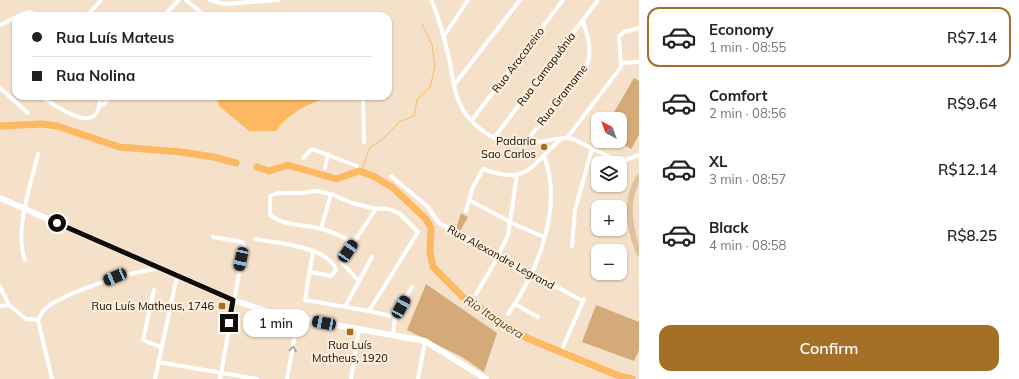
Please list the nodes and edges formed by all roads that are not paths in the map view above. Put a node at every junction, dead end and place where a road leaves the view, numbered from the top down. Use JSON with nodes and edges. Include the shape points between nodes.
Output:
{"nodes":[{"id":1,"x":102,"y":0,"type":"edge"},
{"id":2,"x":179,"y":0,"type":"edge"},
{"id":3,"x":186,"y":0,"type":"edge"},
{"id":4,"x":210,"y":0,"type":"edge"},
{"id":5,"x":279,"y":0,"type":"edge"},
{"id":6,"x":431,"y":0,"type":"edge"},
{"id":7,"x":468,"y":0,"type":"edge"},
{"id":8,"x":520,"y":0,"type":"edge"},
{"id":9,"x":563,"y":0,"type":"edge"},
{"id":10,"x":598,"y":0,"type":"edge"},
{"id":11,"x":91,"y":12,"type":"edge"},
{"id":12,"x":167,"y":12,"type":"dead end"},
{"id":13,"x":200,"y":12,"type":"edge"},
{"id":14,"x":12,"y":19,"type":"edge"},
{"id":15,"x":583,"y":21,"type":"junction"},
{"id":16,"x":0,"y":25,"type":"edge"},
{"id":17,"x":639,"y":28,"type":"edge"},
{"id":18,"x":444,"y":36,"type":"junction"},
{"id":19,"x":639,"y":62,"type":"edge"},
{"id":20,"x":622,"y":63,"type":"junction"},
{"id":21,"x":454,"y":85,"type":"junction"},
{"id":22,"x":0,"y":88,"type":"edge"},
{"id":23,"x":12,"y":99,"type":"edge"},
{"id":24,"x":13,"y":100,"type":"edge"},
{"id":25,"x":47,"y":100,"type":"edge"},
{"id":26,"x":100,"y":100,"type":"edge"},
{"id":27,"x":107,"y":100,"type":"edge"},
{"id":28,"x":363,"y":100,"type":"edge"},
{"id":29,"x":103,"y":104,"type":"dead end"},
{"id":30,"x":28,"y":113,"type":"dead end"},
{"id":31,"x":472,"y":120,"type":"junction"},
{"id":32,"x":494,"y":138,"type":"junction"},
{"id":33,"x":564,"y":138,"type":"junction"},
{"id":34,"x":364,"y":142,"type":"dead end"},
{"id":35,"x":525,"y":143,"type":"junction"},
{"id":36,"x":591,"y":147,"type":"edge"},
{"id":37,"x":592,"y":148,"type":"joint"},
{"id":38,"x":38,"y":154,"type":"dead end"},
{"id":39,"x":328,"y":154,"type":"junction"},
{"id":40,"x":639,"y":155,"type":"edge"},
{"id":41,"x":544,"y":156,"type":"junction"},
{"id":42,"x":303,"y":158,"type":"dead end"},
{"id":43,"x":358,"y":166,"type":"dead end"},
{"id":44,"x":325,"y":168,"type":"dead end"},
{"id":45,"x":517,"y":175,"type":"junction"},
{"id":46,"x":391,"y":176,"type":"dead end"},
{"id":47,"x":639,"y":177,"type":"edge"},
{"id":48,"x":331,"y":194,"type":"junction"},
{"id":49,"x":0,"y":198,"type":"edge"},
{"id":50,"x":470,"y":200,"type":"junction"},
{"id":51,"x":25,"y":209,"type":"junction"},
{"id":52,"x":376,"y":209,"type":"junction"},
{"id":53,"x":466,"y":211,"type":"dead end"},
{"id":54,"x":510,"y":222,"type":"junction"},
{"id":55,"x":321,"y":229,"type":"junction"},
{"id":56,"x":213,"y":237,"type":"dead end"},
{"id":57,"x":544,"y":237,"type":"junction"},
{"id":58,"x":255,"y":239,"type":"dead end"},
{"id":59,"x":353,"y":243,"type":"junction"},
{"id":60,"x":572,"y":246,"type":"dead end"},
{"id":61,"x":313,"y":251,"type":"junction"},
{"id":62,"x":639,"y":253,"type":"edge"},
{"id":63,"x":498,"y":256,"type":"junction"},
{"id":64,"x":372,"y":257,"type":"dead end"},
{"id":65,"x":25,"y":260,"type":"dead end"},
{"id":66,"x":159,"y":268,"type":"junction"},
{"id":67,"x":310,"y":272,"type":"junction"},
{"id":68,"x":531,"y":274,"type":"junction"},
{"id":69,"x":177,"y":276,"type":"junction"},
{"id":70,"x":359,"y":281,"type":"junction"},
{"id":71,"x":0,"y":286,"type":"edge"},
{"id":72,"x":412,"y":287,"type":"dead end"},
{"id":73,"x":154,"y":290,"type":"dead end"},
{"id":74,"x":476,"y":294,"type":"dead end"},
{"id":75,"x":233,"y":300,"type":"junction"},
{"id":76,"x":515,"y":304,"type":"junction"},
{"id":77,"x":9,"y":305,"type":"junction"},
{"id":78,"x":0,"y":306,"type":"edge"},
{"id":79,"x":345,"y":307,"type":"junction"},
{"id":80,"x":369,"y":310,"type":"junction"},
{"id":81,"x":508,"y":314,"type":"dead end"},
{"id":82,"x":395,"y":317,"type":"junction"},
{"id":83,"x":538,"y":317,"type":"dead end"},
{"id":84,"x":298,"y":318,"type":"junction"},
{"id":85,"x":38,"y":320,"type":"junction"},
{"id":86,"x":360,"y":330,"type":"junction"},
{"id":87,"x":393,"y":335,"type":"junction"},
{"id":88,"x":425,"y":341,"type":"junction"},
{"id":89,"x":563,"y":347,"type":"dead end"},
{"id":90,"x":161,"y":349,"type":"junction"},
{"id":91,"x":158,"y":362,"type":"junction"},
{"id":92,"x":221,"y":372,"type":"junction"},
{"id":93,"x":484,"y":378,"type":"edge"},
{"id":94,"x":52,"y":379,"type":"edge"},
{"id":95,"x":155,"y":379,"type":"edge"},
{"id":96,"x":220,"y":379,"type":"edge"},
{"id":97,"x":257,"y":379,"type":"edge"},
{"id":98,"x":287,"y":379,"type":"edge"},
{"id":99,"x":351,"y":379,"type":"edge"},
{"id":100,"x":418,"y":379,"type":"edge"}],
"edges":[{"from":1,"to":11,"type":"street"},
{"from":2,"to":12,"type":"street"},
{"from":3,"to":13,"type":"street"},
{"from":4,"to":5,"type":"street","via":[[225,4]]},
{"from":6,"to":18,"type":"street"},
{"from":7,"to":18,"type":"street"},
{"from":8,"to":21,"type":"street"},
{"from":9,"to":31,"type":"street","name":"Rua Aracazeiro"},
{"from":10,"to":15,"type":"street","name":"Rua Camapuânia"},
{"from":14,"to":16,"type":"street"},
{"from":15,"to":32,"type":"street","name":"Rua Camapuânia"},
{"from":15,"to":35,"type":"street","name":"Rua Gramame","via":[[590,46],[586,67]]},
{"from":17,"to":20,"type":"street","via":[[624,32],[618,37]]},
{"from":18,"to":21,"type":"street"},
{"from":19,"to":20,"type":"street"},
{"from":20,"to":33,"type":"street"},
{"from":21,"to":31,"type":"street","via":[[459,103]]},
{"from":22,"to":23,"type":"street"},
{"from":24,"to":30,"type":"street"},
{"from":25,"to":26,"type":"street","via":[[76,117],[90,118],[97,115]]},
{"from":27,"to":29,"type":"street"},
{"from":28,"to":34,"type":"street"},
{"from":31,"to":32,"type":"street"},
{"from":32,"to":35,"type":"street","via":[[510,143]]},
{"from":33,"to":35,"type":"street"},
{"from":33,"to":36,"type":"street","via":[[577,140]]},
{"from":33,"to":41,"type":"street"},
{"from":37,"to":40,"type":"street","via":[[620,162]]},
{"from":37,"to":60,"type":"street","via":[[575,210]]},
{"from":38,"to":51,"type":"street"},
{"from":39,"to":42,"type":"street","via":[[312,149]]},
{"from":39,"to":43,"type":"street"},
{"from":39,"to":44,"type":"street"},
{"from":41,"to":45,"type":"street","via":[[530,169]]},
{"from":41,"to":57,"type":"street","via":[[549,173],[550,196]]},
{"from":45,"to":50,"type":"street","via":[[502,175],[483,169],[472,189]]},
{"from":45,"to":54,"type":"street"},
{"from":46,"to":63,"type":"street","name":"Rua Alexandre Legrand","via":[[428,208],[439,223]]},
{"from":47,"to":62,"type":"main road","via":[[633,189],[629,212],[631,230]]},
{"from":48,"to":52,"type":"street"},
{"from":48,"to":55,"type":"street"},
{"from":48,"to":55,"type":"street","via":[[316,191],[278,193],[270,196],[270,215],[277,221]]},
{"from":49,"to":51,"type":"main road"},
{"from":50,"to":53,"type":"street"},
{"from":50,"to":54,"type":"street"},
{"from":51,"to":65,"type":"street","via":[[21,242]]},
{"from":51,"to":66,"type":"main road"},
{"from":52,"to":59,"type":"street"},
{"from":52,"to":80,"type":"street","via":[[399,213],[418,232]]},
{"from":54,"to":57,"type":"street"},
{"from":54,"to":63,"type":"street","via":[[508,235]]},
{"from":55,"to":59,"type":"street","via":[[338,234]]},
{"from":56,"to":75,"type":"street","via":[[244,244]]},
{"from":57,"to":68,"type":"street","via":[[539,259]]},
{"from":58,"to":61,"type":"street"},
{"from":59,"to":70,"type":"street","via":[[342,263]]},
{"from":61,"to":67,"type":"street"},
{"from":61,"to":67,"type":"street","via":[[321,253],[333,263],[336,270],[331,276]]},
{"from":63,"to":68,"type":"street","name":"Rua Alexandre Legrand"},
{"from":63,"to":74,"type":"street"},
{"from":64,"to":70,"type":"street"},
{"from":66,"to":69,"type":"main road"},
{"from":66,"to":85,"type":"street","via":[[115,277],[71,294],[51,304]]},
{"from":67,"to":79,"type":"street","via":[[305,300]]},
{"from":68,"to":76,"type":"street"},
{"from":68,"to":89,"type":"street","name":"Rua Alexandre Legrand","via":[[582,300]]},
{"from":69,"to":75,"type":"main road"},
{"from":69,"to":90,"type":"street"},
{"from":70,"to":79,"type":"street"},
{"from":71,"to":77,"type":"street"},
{"from":72,"to":82,"type":"street"},
{"from":73,"to":90,"type":"street","via":[[144,340]]},
{"from":75,"to":84,"type":"main road"},
{"from":75,"to":92,"type":"street"},
{"from":76,"to":81,"type":"street"},
{"from":76,"to":83,"type":"street"},
{"from":77,"to":78,"type":"street"},
{"from":77,"to":85,"type":"street","via":[[26,319]]},
{"from":79,"to":80,"type":"street"},
{"from":80,"to":82,"type":"street"},
{"from":82,"to":87,"type":"street"},
{"from":84,"to":86,"type":"main road"},
{"from":98,"to":84,"type":"street","one_way":true},
{"from":85,"to":94,"type":"street"},
{"from":86,"to":87,"type":"main road"},
{"from":86,"to":99,"type":"street"},
{"from":87,"to":88,"type":"main road"},
{"from":88,"to":93,"type":"main road"},
{"from":88,"to":100,"type":"street"},
{"from":90,"to":91,"type":"street"},
{"from":91,"to":92,"type":"street"},
{"from":91,"to":95,"type":"street"},
{"from":92,"to":96,"type":"street"},
{"from":92,"to":97,"type":"street"}]}
